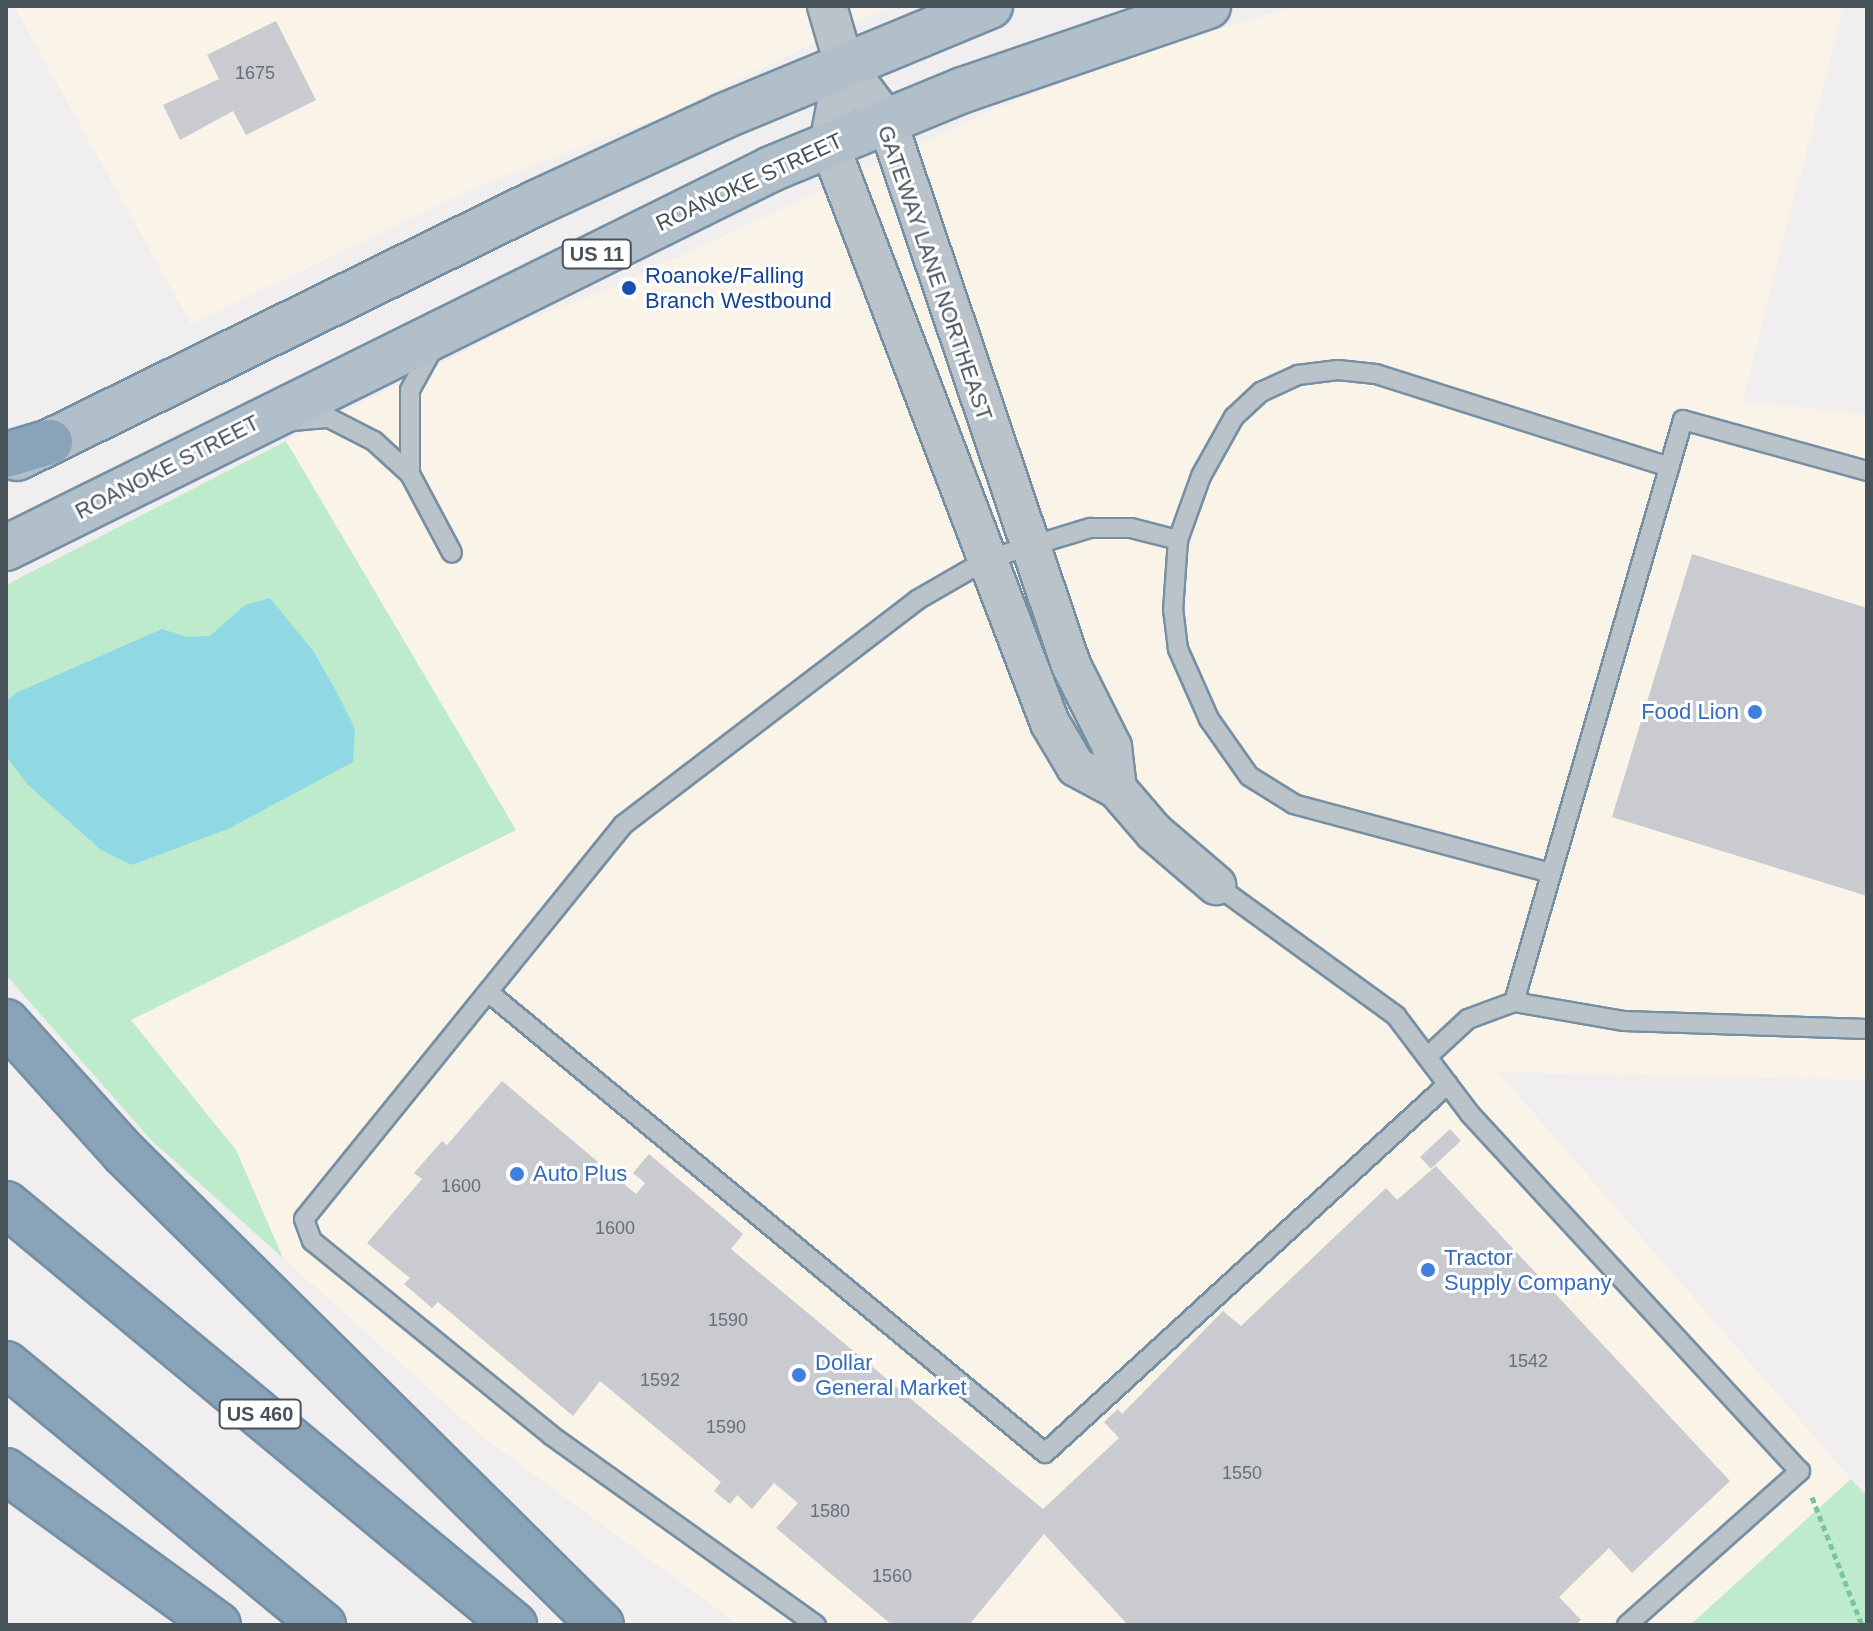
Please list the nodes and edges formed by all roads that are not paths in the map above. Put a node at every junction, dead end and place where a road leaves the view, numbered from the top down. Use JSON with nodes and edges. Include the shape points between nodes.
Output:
{"nodes":[{"id":1,"x":827,"y":6,"type":"edge"},
{"id":2,"x":990,"y":6,"type":"edge"},
{"id":3,"x":1208,"y":6,"type":"edge"},
{"id":4,"x":844,"y":64,"type":"junction"},
{"id":5,"x":887,"y":121,"type":"junction"},
{"id":6,"x":829,"y":144,"type":"junction"},
{"id":7,"x":456,"y":323,"type":"junction"},
{"id":8,"x":235,"y":433,"type":"junction"},
{"id":9,"x":50,"y":442,"type":"junction"},
{"id":10,"x":6,"y":455,"type":"edge"},
{"id":11,"x":6,"y":463,"type":"edge"},
{"id":12,"x":1670,"y":467,"type":"junction"},
{"id":13,"x":1867,"y":471,"type":"edge"},
{"id":14,"x":410,"y":474,"type":"junction"},
{"id":15,"x":1178,"y":540,"type":"junction"},
{"id":16,"x":1029,"y":545,"type":"junction"},
{"id":17,"x":6,"y":548,"type":"edge"},
{"id":18,"x":452,"y":553,"type":"dead end"},
{"id":19,"x":988,"y":559,"type":"junction"},
{"id":20,"x":1117,"y":789,"type":"junction"},
{"id":21,"x":1551,"y":873,"type":"junction"},
{"id":22,"x":1216,"y":885,"type":"joint"},
{"id":23,"x":488,"y":992,"type":"junction"},
{"id":24,"x":1514,"y":1002,"type":"junction"},
{"id":25,"x":6,"y":1022,"type":"edge"},
{"id":26,"x":1867,"y":1029,"type":"edge"},
{"id":27,"x":1427,"y":1057,"type":"junction"},
{"id":28,"x":1448,"y":1084,"type":"junction"},
{"id":29,"x":6,"y":1204,"type":"edge"},
{"id":30,"x":6,"y":1364,"type":"edge"},
{"id":31,"x":6,"y":1471,"type":"edge"},
{"id":32,"x":218,"y":1625,"type":"edge"},
{"id":33,"x":323,"y":1625,"type":"edge"},
{"id":34,"x":514,"y":1625,"type":"edge"},
{"id":35,"x":601,"y":1625,"type":"edge"},
{"id":36,"x":816,"y":1625,"type":"edge"},
{"id":37,"x":1627,"y":1625,"type":"edge"}],
"edges":[{"from":1,"to":4,"type":"street"},
{"from":2,"to":4,"type":"main road"},
{"from":3,"to":5,"type":"main road","name":"ROANOKE STREET","number":"US 11"},
{"from":4,"to":5,"type":"street","name":"GATEWAY LANE NORTHEAST"},
{"from":4,"to":6,"type":"street"},
{"from":4,"to":9,"type":"main road","via":[[536,203]]},
{"from":5,"to":6,"type":"main road","name":"ROANOKE STREET","number":"US 11"},
{"from":5,"to":16,"type":"street","name":"GATEWAY LANE NORTHEAST"},
{"from":6,"to":7,"type":"main road","name":"ROANOKE STREET","number":"US 11"},
{"from":6,"to":19,"type":"street"},
{"from":7,"to":8,"type":"main road","name":"ROANOKE STREET","number":"US 11"},
{"from":7,"to":14,"type":"lane","via":[[426,356],[410,390]]},
{"from":8,"to":14,"type":"lane","via":[[329,418],[354,427]]},
{"from":8,"to":17,"type":"main road","name":"ROANOKE STREET","number":"US 11"},
{"from":9,"to":10,"type":"highway"},
{"from":9,"to":11,"type":"main road"},
{"from":12,"to":13,"type":"lane","via":[[1683,420]]},
{"from":12,"to":15,"type":"lane","via":[[1376,374],[1338,370],[1298,375],[1261,392],[1234,417],[1201,476]]},
{"from":12,"to":21,"type":"lane"},
{"from":14,"to":18,"type":"lane"},
{"from":15,"to":16,"type":"lane","via":[[1131,528],[1090,528]]},
{"from":15,"to":21,"type":"lane","via":[[1173,600],[1178,649],[1209,719],[1249,776],[1294,804]]},
{"from":16,"to":19,"type":"lane"},
{"from":16,"to":20,"type":"street","name":"GATEWAY LANE NORTHEAST","via":[[1071,665],[1112,747]]},
{"from":19,"to":20,"type":"street","via":[[1050,723],[1076,767]]},
{"from":19,"to":23,"type":"lane","via":[[917,600],[623,825]]},
{"from":20,"to":22,"type":"street","via":[[1154,832]]},
{"from":21,"to":24,"type":"lane"},
{"from":22,"to":27,"type":"lane","via":[[1396,1016]]},
{"from":23,"to":28,"type":"lane","via":[[1045,1453]]},
{"from":23,"to":36,"type":"lane","via":[[304,1219],[312,1241],[551,1435]]},
{"from":24,"to":26,"type":"lane","via":[[1624,1021]]},
{"from":24,"to":27,"type":"lane","via":[[1468,1019]]},
{"from":25,"to":35,"type":"highway","via":[[124,1153]]},
{"from":27,"to":28,"type":"lane"},
{"from":28,"to":37,"type":"lane","via":[[1800,1471]]},
{"from":29,"to":34,"type":"highway","number":"US 460"},
{"from":30,"to":33,"type":"highway"},
{"from":31,"to":32,"type":"highway"}]}
